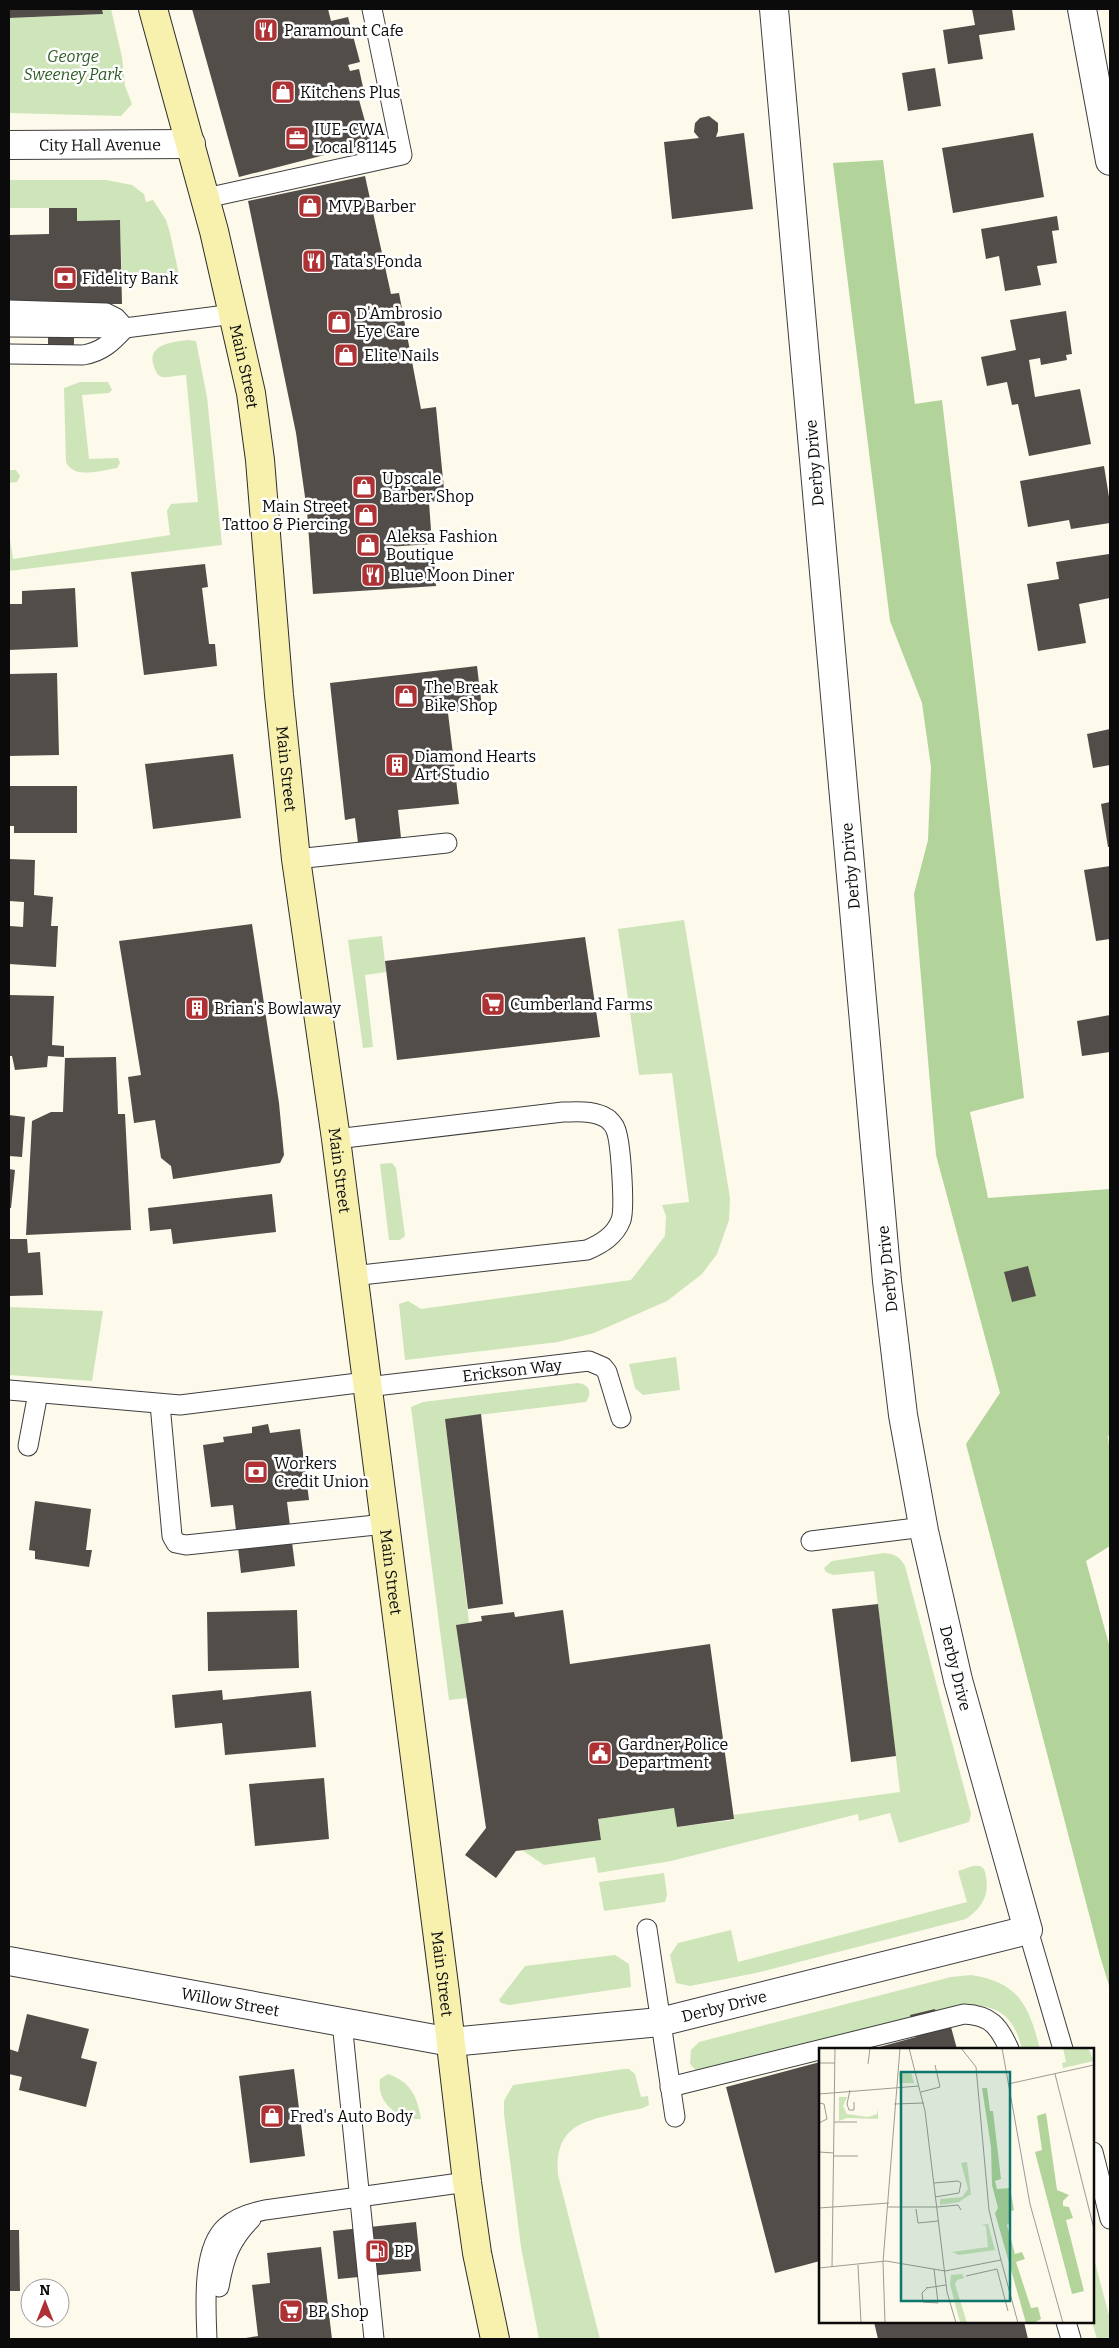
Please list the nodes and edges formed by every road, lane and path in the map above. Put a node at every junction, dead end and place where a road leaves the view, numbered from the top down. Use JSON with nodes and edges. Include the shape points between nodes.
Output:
{"nodes":[{"id":1,"x":153,"y":9,"type":"edge"},
{"id":2,"x":372,"y":9,"type":"edge"},
{"id":3,"x":774,"y":9,"type":"edge"},
{"id":4,"x":1082,"y":9,"type":"edge"},
{"id":5,"x":1107,"y":121,"type":"edge"},
{"id":6,"x":191,"y":144,"type":"junction"},
{"id":7,"x":9,"y":145,"type":"edge"},
{"id":8,"x":1110,"y":162,"type":"edge"},
{"id":9,"x":206,"y":198,"type":"junction"},
{"id":10,"x":9,"y":310,"type":"edge"},
{"id":11,"x":234,"y":314,"type":"junction"},
{"id":12,"x":9,"y":327,"type":"edge"},
{"id":13,"x":124,"y":328,"type":"junction"},
{"id":14,"x":9,"y":354,"type":"edge"},
{"id":15,"x":447,"y":843,"type":"dead end"},
{"id":16,"x":296,"y":859,"type":"junction"},
{"id":17,"x":336,"y":1140,"type":"junction"},
{"id":18,"x":352,"y":1276,"type":"junction"},
{"id":19,"x":367,"y":1385,"type":"junction"},
{"id":20,"x":9,"y":1390,"type":"edge"},
{"id":21,"x":38,"y":1393,"type":"junction"},
{"id":22,"x":160,"y":1404,"type":"junction"},
{"id":23,"x":621,"y":1418,"type":"dead end"},
{"id":24,"x":28,"y":1446,"type":"dead end"},
{"id":25,"x":385,"y":1524,"type":"junction"},
{"id":26,"x":924,"y":1526,"type":"junction"},
{"id":27,"x":811,"y":1541,"type":"dead end"},
{"id":28,"x":647,"y":1929,"type":"dead end"},
{"id":29,"x":1028,"y":1930,"type":"junction"},
{"id":30,"x":9,"y":1961,"type":"edge"},
{"id":31,"x":342,"y":2022,"type":"junction"},
{"id":32,"x":660,"y":2022,"type":"junction"},
{"id":33,"x":451,"y":2042,"type":"junction"},
{"id":34,"x":827,"y":2048,"type":"edge"},
{"id":35,"x":1009,"y":2048,"type":"edge"},
{"id":36,"x":1063,"y":2048,"type":"edge"},
{"id":37,"x":819,"y":2050,"type":"edge"},
{"id":38,"x":670,"y":2087,"type":"junction"},
{"id":39,"x":675,"y":2118,"type":"dead end"},
{"id":40,"x":1094,"y":2160,"type":"edge"},
{"id":41,"x":1096,"y":2176,"type":"edge"},
{"id":42,"x":467,"y":2182,"type":"junction"},
{"id":43,"x":360,"y":2196,"type":"junction"},
{"id":44,"x":282,"y":2207,"type":"junction"},
{"id":45,"x":1110,"y":2219,"type":"edge"},
{"id":46,"x":1066,"y":2323,"type":"edge"},
{"id":47,"x":207,"y":2339,"type":"edge"},
{"id":48,"x":219,"y":2339,"type":"edge"},
{"id":49,"x":374,"y":2339,"type":"edge"},
{"id":50,"x":495,"y":2339,"type":"edge"},
{"id":51,"x":1071,"y":2339,"type":"edge"}],
"edges":[{"from":1,"to":6,"type":"main road","name":"Main Street"},
{"from":2,"to":9,"type":"lane","via":[[402,154]]},
{"from":3,"to":26,"type":"street","name":"Derby Drive","via":[[887,1281],[904,1415]]},
{"from":4,"to":5,"type":"street"},
{"from":5,"to":8,"type":"street"},
{"from":6,"to":7,"type":"street","name":"City Hall Avenue"},
{"from":6,"to":9,"type":"main road","name":"Main Street"},
{"from":9,"to":11,"type":"main road","name":"Main Street"},
{"from":10,"to":13,"type":"lane","via":[[100,312],[116,318]]},
{"from":11,"to":13,"type":"lane"},
{"from":11,"to":16,"type":"main road","name":"Main Street","via":[[251,393],[260,460]]},
{"from":12,"to":13,"type":"lane"},
{"from":13,"to":14,"type":"lane","via":[[112,342],[94,353]]},
{"from":15,"to":16,"type":"lane"},
{"from":16,"to":17,"type":"main road","name":"Main Street"},
{"from":17,"to":18,"type":"main road","name":"Main Street"},
{"from":17,"to":18,"type":"lane","via":[[563,1112],[591,1112],[609,1120],[616,1128],[618,1141],[623,1198],[621,1220],[602,1244],[587,1250]]},
{"from":18,"to":19,"type":"main road","name":"Main Street"},
{"from":19,"to":22,"type":"lane","name":"Erickson Way","via":[[201,1404]]},
{"from":19,"to":23,"type":"lane","name":"Erickson Way","via":[[589,1361],[602,1366],[607,1372]]},
{"from":19,"to":25,"type":"main road","name":"Main Street"},
{"from":20,"to":21,"type":"lane","name":"Erickson Way"},
{"from":21,"to":22,"type":"lane","name":"Erickson Way"},
{"from":21,"to":24,"type":"lane"},
{"from":22,"to":25,"type":"lane","via":[[172,1536],[176,1544]]},
{"from":25,"to":33,"type":"main road","name":"Main Street"},
{"from":26,"to":27,"type":"lane"},
{"from":26,"to":29,"type":"street","name":"Derby Drive","via":[[958,1680]]},
{"from":28,"to":32,"type":"lane"},
{"from":29,"to":32,"type":"street","name":"Derby Drive"},
{"from":29,"to":36,"type":"lane"},
{"from":30,"to":31,"type":"street","name":"Willow Street"},
{"from":31,"to":33,"type":"street","name":"Willow Street"},
{"from":31,"to":43,"type":"lane"},
{"from":32,"to":33,"type":"street","name":"Derby Drive"},
{"from":32,"to":38,"type":"lane"},
{"from":33,"to":42,"type":"main road","name":"Main Street"},
{"from":34,"to":35,"type":"lane","via":[[964,2014],[979,2015],[989,2021],[1000,2030]]},
{"from":37,"to":38,"type":"lane"},
{"from":38,"to":39,"type":"lane"},
{"from":40,"to":41,"type":"lane"},
{"from":41,"to":45,"type":"lane"},
{"from":42,"to":43,"type":"lane"},
{"from":42,"to":50,"type":"main road","name":"Main Street","via":[[477,2253]]},
{"from":43,"to":44,"type":"lane"},
{"from":43,"to":49,"type":"lane"},
{"from":44,"to":47,"type":"lane","via":[[242,2216],[225,2227],[214,2245],[207,2279]]},
{"from":44,"to":48,"type":"lane","via":[[254,2216],[235,2235],[223,2264],[217,2296]]},
{"from":46,"to":51,"type":"lane"}]}
